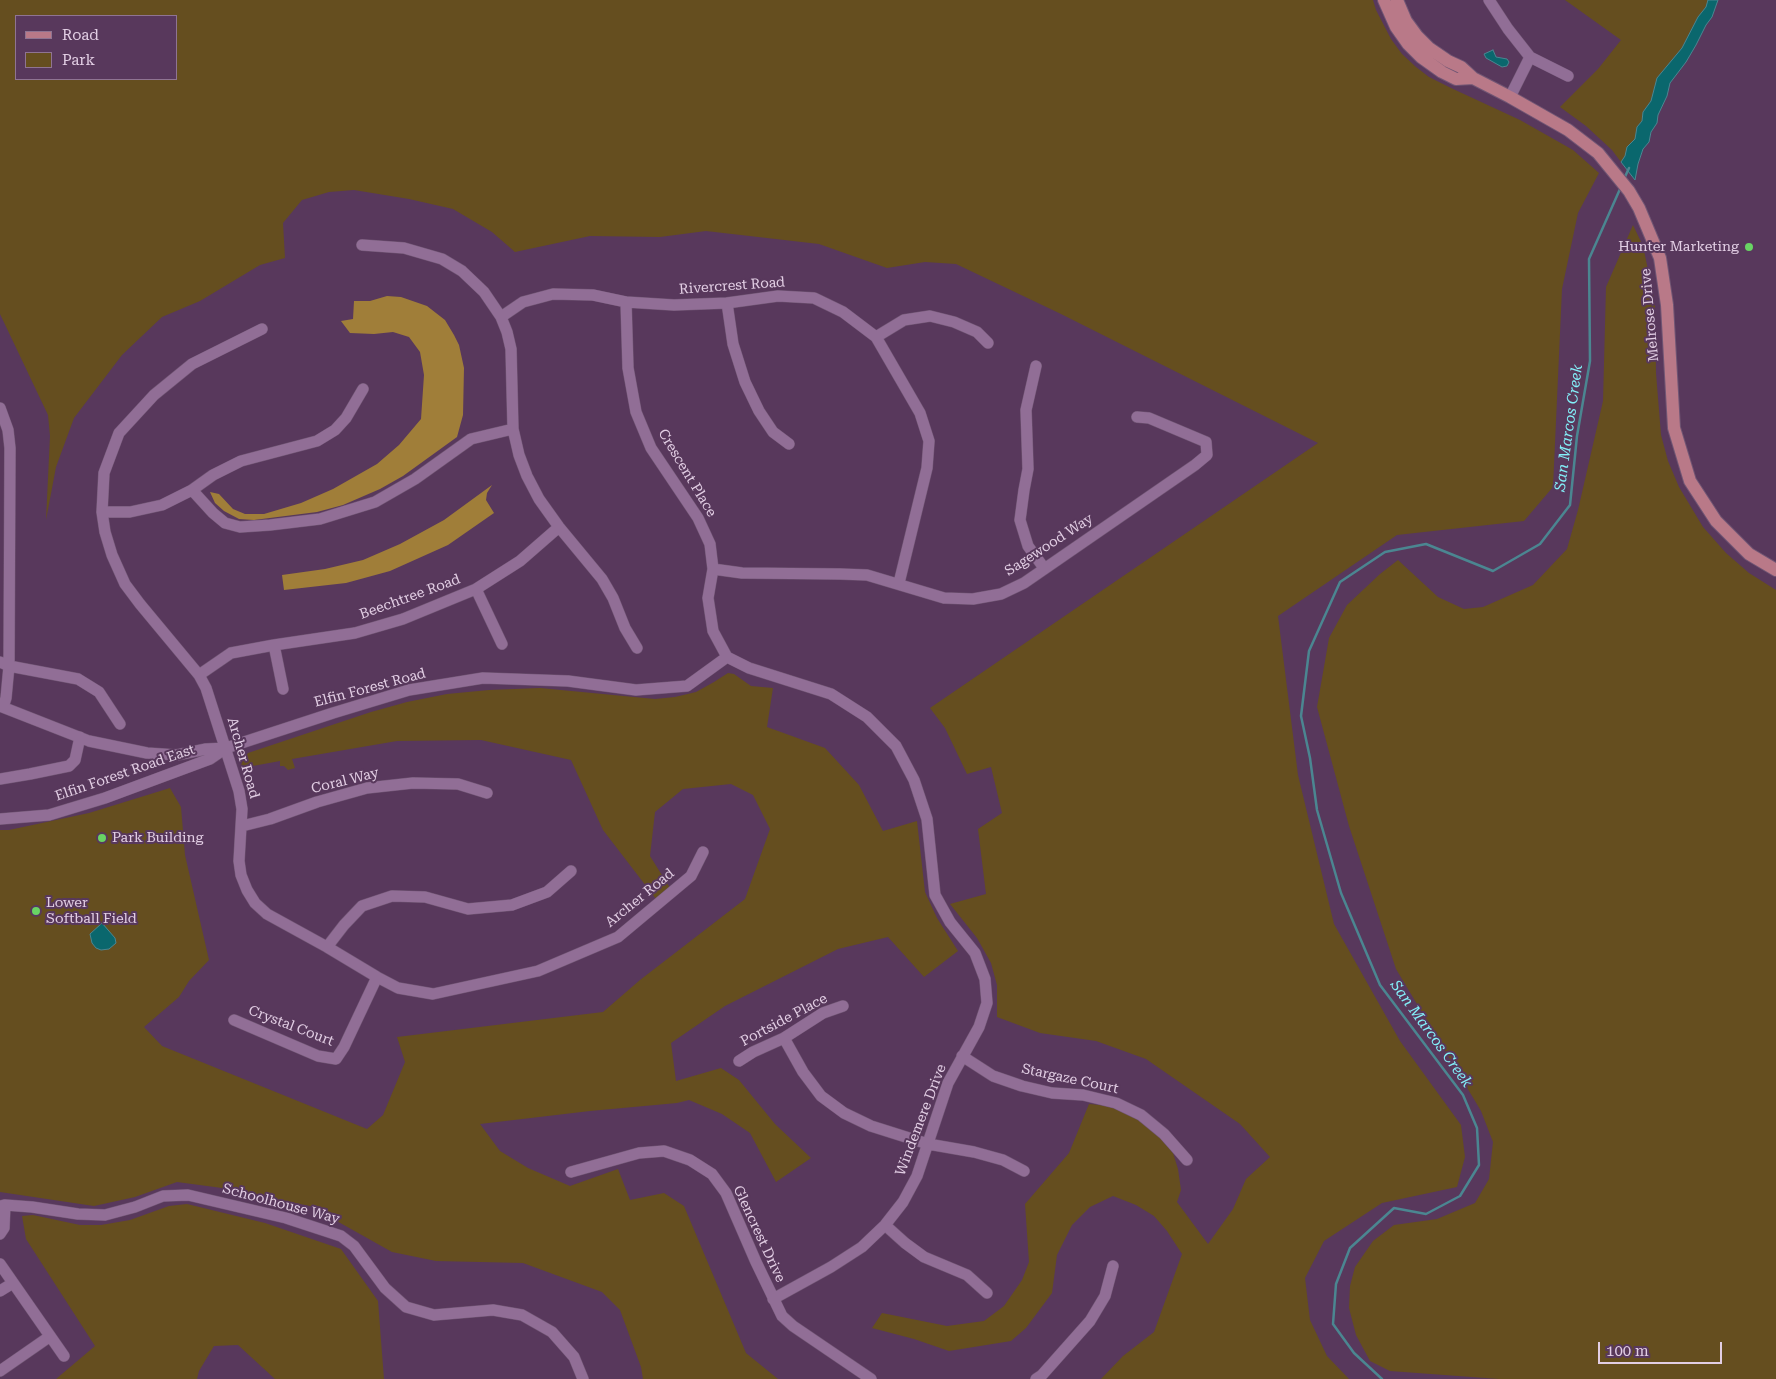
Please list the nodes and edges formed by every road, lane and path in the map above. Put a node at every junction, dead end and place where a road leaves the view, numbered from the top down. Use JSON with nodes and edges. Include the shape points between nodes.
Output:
{"nodes":[{"id":1,"x":1384,"y":0,"type":"edge"},
{"id":2,"x":1397,"y":0,"type":"edge"},
{"id":3,"x":1489,"y":0,"type":"edge"},
{"id":4,"x":1530,"y":57,"type":"junction"},
{"id":5,"x":1568,"y":76,"type":"dead end"},
{"id":6,"x":1473,"y":78,"type":"junction"},
{"id":7,"x":1510,"y":97,"type":"junction"},
{"id":8,"x":362,"y":245,"type":"dead end"},
{"id":9,"x":626,"y":302,"type":"junction"},
{"id":10,"x":727,"y":303,"type":"junction"},
{"id":11,"x":501,"y":317,"type":"junction"},
{"id":12,"x":262,"y":329,"type":"dead end"},
{"id":13,"x":876,"y":337,"type":"junction"},
{"id":14,"x":988,"y":343,"type":"dead end"},
{"id":15,"x":1036,"y":366,"type":"dead end"},
{"id":16,"x":363,"y":389,"type":"dead end"},
{"id":17,"x":0,"y":408,"type":"edge"},
{"id":18,"x":1137,"y":418,"type":"dead end"},
{"id":19,"x":513,"y":429,"type":"junction"},
{"id":20,"x":789,"y":444,"type":"dead end"},
{"id":21,"x":192,"y":490,"type":"junction"},
{"id":22,"x":102,"y":512,"type":"junction"},
{"id":23,"x":559,"y":527,"type":"junction"},
{"id":24,"x":5,"y":565,"type":"edge"},
{"id":25,"x":1044,"y":568,"type":"junction"},
{"id":26,"x":713,"y":569,"type":"junction"},
{"id":27,"x":1776,"y":570,"type":"edge"},
{"id":28,"x":899,"y":584,"type":"junction"},
{"id":29,"x":476,"y":589,"type":"junction"},
{"id":30,"x":502,"y":644,"type":"dead end"},
{"id":31,"x":274,"y":645,"type":"junction"},
{"id":32,"x":637,"y":648,"type":"dead end"},
{"id":33,"x":726,"y":657,"type":"junction"},
{"id":34,"x":4,"y":664,"type":"edge"},
{"id":35,"x":199,"y":675,"type":"junction"},
{"id":36,"x":283,"y":689,"type":"dead end"},
{"id":37,"x":1,"y":706,"type":"edge"},
{"id":38,"x":120,"y":724,"type":"dead end"},
{"id":39,"x":80,"y":737,"type":"junction"},
{"id":40,"x":226,"y":748,"type":"junction"},
{"id":41,"x":0,"y":779,"type":"edge"},
{"id":42,"x":487,"y":793,"type":"dead end"},
{"id":43,"x":0,"y":819,"type":"edge"},
{"id":44,"x":242,"y":826,"type":"junction"},
{"id":45,"x":702,"y":852,"type":"dead end"},
{"id":46,"x":571,"y":871,"type":"dead end"},
{"id":47,"x":328,"y":947,"type":"junction"},
{"id":48,"x":377,"y":977,"type":"junction"},
{"id":49,"x":843,"y":1006,"type":"dead end"},
{"id":50,"x":234,"y":1020,"type":"dead end"},
{"id":51,"x":784,"y":1038,"type":"junction"},
{"id":52,"x":962,"y":1056,"type":"junction"},
{"id":53,"x":739,"y":1061,"type":"dead end"},
{"id":54,"x":928,"y":1144,"type":"junction"},
{"id":55,"x":1187,"y":1160,"type":"dead end"},
{"id":56,"x":1024,"y":1171,"type":"dead end"},
{"id":57,"x":571,"y":1172,"type":"dead end"},
{"id":58,"x":2,"y":1206,"type":"edge"},
{"id":59,"x":885,"y":1225,"type":"junction"},
{"id":60,"x":0,"y":1234,"type":"edge"},
{"id":61,"x":0,"y":1264,"type":"edge"},
{"id":62,"x":1113,"y":1266,"type":"dead end"},
{"id":63,"x":13,"y":1283,"type":"junction"},
{"id":64,"x":0,"y":1291,"type":"edge"},
{"id":65,"x":986,"y":1293,"type":"dead end"},
{"id":66,"x":774,"y":1299,"type":"junction"},
{"id":67,"x":50,"y":1337,"type":"junction"},
{"id":68,"x":64,"y":1356,"type":"dead end"},
{"id":69,"x":0,"y":1371,"type":"edge"},
{"id":70,"x":583,"y":1379,"type":"edge"},
{"id":71,"x":871,"y":1379,"type":"edge"},
{"id":72,"x":1036,"y":1379,"type":"edge"}],
"edges":[{"from":1,"to":6,"type":"main road","name":"Melrose Drive","via":[[1396,27],[1421,58],[1456,79]]},
{"from":2,"to":6,"type":"main road","name":"Melrose Drive","via":[[1417,36]]},
{"from":3,"to":4,"type":"street"},
{"from":4,"to":5,"type":"street"},
{"from":4,"to":7,"type":"street"},
{"from":6,"to":7,"type":"main road","name":"Melrose Drive"},
{"from":7,"to":27,"type":"main road","name":"Melrose Drive","via":[[1568,130],[1598,153],[1639,208],[1660,258],[1667,305],[1674,428],[1690,481],[1716,521],[1749,554]]},
{"from":8,"to":11,"type":"street","via":[[404,248],[442,259],[462,270],[484,292]]},
{"from":9,"to":10,"type":"street","name":"Rivercrest Road","via":[[674,305]]},
{"from":9,"to":11,"type":"street","name":"Rivercrest Road","via":[[593,295],[553,294],[522,302]]},
{"from":9,"to":26,"type":"street","name":"Crescent Place","via":[[628,368],[636,412],[650,448],[698,518],[710,544]]},
{"from":10,"to":13,"type":"street","name":"Rivercrest Road","via":[[778,296],[814,298],[843,312]]},
{"from":10,"to":20,"type":"street","via":[[733,344],[745,382],[773,432]]},
{"from":11,"to":19,"type":"street","via":[[511,350]]},
{"from":12,"to":22,"type":"street","name":"Archer Road","via":[[192,364],[154,395],[119,433],[104,473]]},
{"from":13,"to":14,"type":"street","via":[[904,320],[930,316],[977,332]]},
{"from":13,"to":28,"type":"street","name":"Rivercrest Road","via":[[920,413],[929,441],[927,468]]},
{"from":15,"to":25,"type":"street","via":[[1026,410],[1028,469],[1020,520],[1028,546]]},
{"from":16,"to":21,"type":"street","via":[[346,418],[335,430],[317,441],[241,461],[213,474]]},
{"from":17,"to":24,"type":"street","via":[[10,438]]},
{"from":18,"to":25,"type":"street","name":"Sagewood Way","via":[[1149,418],[1206,442],[1207,455]]},
{"from":19,"to":21,"type":"street","via":[[471,439],[416,479],[375,502],[320,519],[240,527],[225,523]]},
{"from":19,"to":23,"type":"street","via":[[526,476]]},
{"from":21,"to":22,"type":"street","via":[[162,505],[130,512]]},
{"from":22,"to":35,"type":"street","name":"Archer Road","via":[[112,555],[125,584]]},
{"from":23,"to":29,"type":"street","name":"Beechtree Road","via":[[520,561]]},
{"from":23,"to":32,"type":"street","via":[[602,580]]},
{"from":24,"to":34,"type":"street"},
{"from":25,"to":28,"type":"street","name":"Sagewood Way","via":[[1001,594],[973,599],[944,598]]},
{"from":26,"to":28,"type":"street","name":"Sagewood Way","via":[[742,573],[867,575]]},
{"from":26,"to":33,"type":"street","name":"Crescent Place","via":[[708,598],[713,630]]},
{"from":29,"to":30,"type":"street"},
{"from":29,"to":31,"type":"street","name":"Beechtree Road","via":[[403,619],[355,633]]},
{"from":31,"to":35,"type":"street","name":"Beechtree Road","via":[[231,653]]},
{"from":31,"to":36,"type":"street"},
{"from":33,"to":40,"type":"street","name":"Elfin Forest Road","via":[[687,686],[636,690],[568,681],[483,678],[409,690]]},
{"from":33,"to":52,"type":"street","name":"Windemere Drive","via":[[749,668],[831,694],[867,718],[896,746],[914,780],[927,819],[935,895],[950,922],[975,953],[985,979],[987,1004],[979,1027]]},
{"from":34,"to":37,"type":"street","via":[[6,698]]},
{"from":34,"to":38,"type":"street","via":[[78,679],[99,692]]},
{"from":35,"to":40,"type":"street","name":"Archer Road"},
{"from":37,"to":39,"type":"street"},
{"from":39,"to":40,"type":"street","via":[[147,753],[177,755]]},
{"from":39,"to":41,"type":"street","via":[[76,760],[69,766]]},
{"from":40,"to":43,"type":"street","name":"Elfin Forest Road East","via":[[210,759],[105,798],[49,815]]},
{"from":40,"to":44,"type":"street","name":"Archer Road","via":[[239,791]]},
{"from":42,"to":44,"type":"street","name":"Coral Way","via":[[458,784],[413,783],[367,788]]},
{"from":44,"to":47,"type":"street","name":"Archer Road","via":[[239,861],[246,890],[267,914]]},
{"from":45,"to":48,"type":"street","name":"Archer Road","via":[[691,876],[618,938],[538,971],[434,994],[398,988]]},
{"from":46,"to":47,"type":"street","via":[[547,892],[512,905],[468,909],[425,897],[384,898],[362,906]]},
{"from":47,"to":48,"type":"street","name":"Archer Road"},
{"from":48,"to":50,"type":"street","name":"Crystal Court","via":[[336,1059],[318,1056]]},
{"from":49,"to":51,"type":"street","name":"Portside Place","via":[[823,1013]]},
{"from":51,"to":53,"type":"street","name":"Portside Place"},
{"from":51,"to":54,"type":"street","via":[[802,1072],[821,1096],[844,1113],[871,1126]]},
{"from":52,"to":54,"type":"street","name":"Windemere Drive","via":[[948,1083]]},
{"from":52,"to":55,"type":"street","name":"Stargaze Court","via":[[993,1076],[1022,1086],[1052,1093],[1084,1095],[1116,1103],[1141,1114]]},
{"from":54,"to":56,"type":"street","via":[[1003,1160]]},
{"from":54,"to":59,"type":"street","name":"Windemere Drive","via":[[917,1176]]},
{"from":57,"to":66,"type":"street","name":"Glencrest Drive","via":[[639,1153],[664,1151],[690,1160],[712,1174],[726,1193]]},
{"from":58,"to":60,"type":"street","via":[[4,1228]]},
{"from":58,"to":70,"type":"street","name":"Schoolhouse Way","via":[[105,1215],[163,1196],[188,1195],[313,1226],[341,1236],[354,1246],[385,1288],[406,1307],[434,1316],[493,1310],[522,1315],[552,1332],[574,1357]]},
{"from":59,"to":65,"type":"street","via":[[924,1257],[967,1275]]},
{"from":59,"to":66,"type":"street","name":"Windemere Drive","via":[[862,1247]]},
{"from":61,"to":63,"type":"street"},
{"from":62,"to":72,"type":"street","via":[[1105,1296],[1090,1321]]},
{"from":63,"to":64,"type":"street"},
{"from":63,"to":67,"type":"street"},
{"from":66,"to":71,"type":"street","name":"Glencrest Drive","via":[[782,1316],[793,1326]]},
{"from":67,"to":68,"type":"street"},
{"from":67,"to":69,"type":"street"}]}
